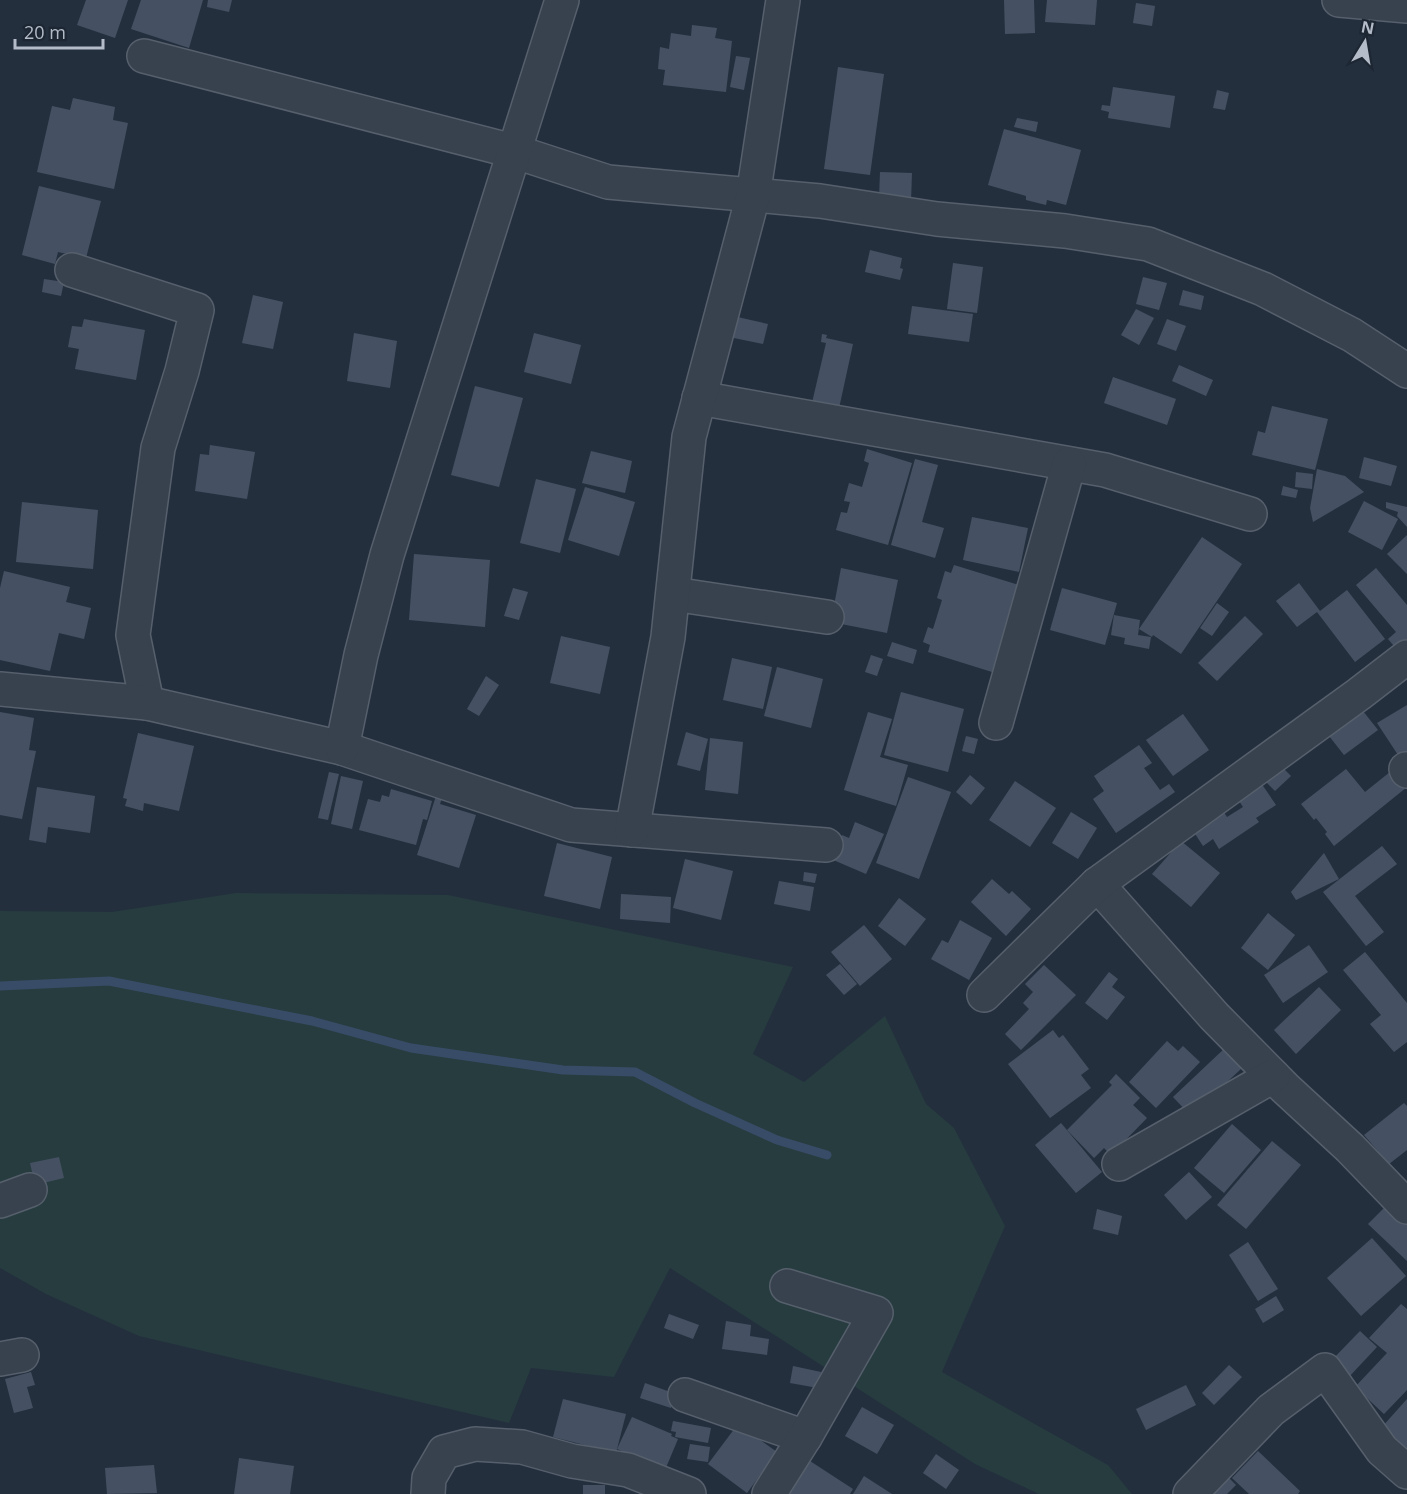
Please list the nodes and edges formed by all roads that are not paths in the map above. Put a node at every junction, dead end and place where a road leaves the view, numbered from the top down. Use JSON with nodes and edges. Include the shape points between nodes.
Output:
{"nodes":[{"id":1,"x":562,"y":0,"type":"edge"},
{"id":2,"x":783,"y":0,"type":"edge"},
{"id":3,"x":1338,"y":0,"type":"edge"},
{"id":4,"x":1407,"y":6,"type":"edge"},
{"id":5,"x":144,"y":56,"type":"dead end"},
{"id":6,"x":513,"y":151,"type":"junction"},
{"id":7,"x":753,"y":196,"type":"junction"},
{"id":8,"x":72,"y":270,"type":"dead end"},
{"id":9,"x":1407,"y":370,"type":"edge"},
{"id":10,"x":699,"y":398,"type":"junction"},
{"id":11,"x":1069,"y":464,"type":"junction"},
{"id":12,"x":1250,"y":514,"type":"dead end"},
{"id":13,"x":673,"y":594,"type":"junction"},
{"id":14,"x":827,"y":617,"type":"dead end"},
{"id":15,"x":1407,"y":657,"type":"edge"},
{"id":16,"x":0,"y":689,"type":"edge"},
{"id":17,"x":147,"y":703,"type":"junction"},
{"id":18,"x":996,"y":723,"type":"dead end"},
{"id":19,"x":342,"y":748,"type":"junction"},
{"id":20,"x":632,"y":830,"type":"junction"},
{"id":21,"x":826,"y":845,"type":"dead end"},
{"id":22,"x":1097,"y":884,"type":"junction"},
{"id":23,"x":984,"y":995,"type":"dead end"},
{"id":24,"x":1273,"y":1076,"type":"junction"},
{"id":25,"x":1119,"y":1164,"type":"dead end"},
{"id":26,"x":30,"y":1190,"type":"dead end"},
{"id":27,"x":0,"y":1202,"type":"edge"},
{"id":28,"x":1407,"y":1207,"type":"edge"},
{"id":29,"x":787,"y":1286,"type":"dead end"},
{"id":30,"x":685,"y":1395,"type":"dead end"},
{"id":31,"x":805,"y":1437,"type":"junction"},
{"id":32,"x":1407,"y":1472,"type":"edge"},
{"id":33,"x":428,"y":1494,"type":"edge"},
{"id":34,"x":689,"y":1494,"type":"edge"},
{"id":35,"x":769,"y":1494,"type":"edge"},
{"id":36,"x":1190,"y":1494,"type":"edge"}],
"edges":[{"from":1,"to":6,"type":"street"},
{"from":2,"to":7,"type":"street"},
{"from":3,"to":4,"type":"street"},
{"from":5,"to":6,"type":"street"},
{"from":6,"to":7,"type":"street","via":[[608,182]]},
{"from":6,"to":19,"type":"street","via":[[387,555]]},
{"from":7,"to":9,"type":"street","via":[[820,201],[1148,244],[1263,289],[1352,335]]},
{"from":7,"to":10,"type":"street"},
{"from":8,"to":17,"type":"street","via":[[197,310],[158,448],[133,635]]},
{"from":10,"to":11,"type":"street"},
{"from":10,"to":13,"type":"street","via":[[689,437]]},
{"from":11,"to":12,"type":"street","via":[[1105,470]]},
{"from":11,"to":18,"type":"street"},
{"from":13,"to":14,"type":"street"},
{"from":13,"to":20,"type":"street"},
{"from":15,"to":22,"type":"street"},
{"from":16,"to":17,"type":"street"},
{"from":17,"to":19,"type":"street"},
{"from":19,"to":20,"type":"street","via":[[571,825]]},
{"from":20,"to":21,"type":"street"},
{"from":22,"to":23,"type":"street"},
{"from":22,"to":24,"type":"street"},
{"from":24,"to":25,"type":"street"},
{"from":24,"to":28,"type":"street"},
{"from":26,"to":27,"type":"street"},
{"from":29,"to":31,"type":"street","via":[[876,1313]]},
{"from":30,"to":31,"type":"street"},
{"from":31,"to":35,"type":"street"},
{"from":32,"to":36,"type":"street","via":[[1382,1450],[1325,1370],[1271,1410]]},
{"from":33,"to":34,"type":"street","via":[[429,1478],[444,1452],[475,1444],[522,1448],[628,1470]]}]}
